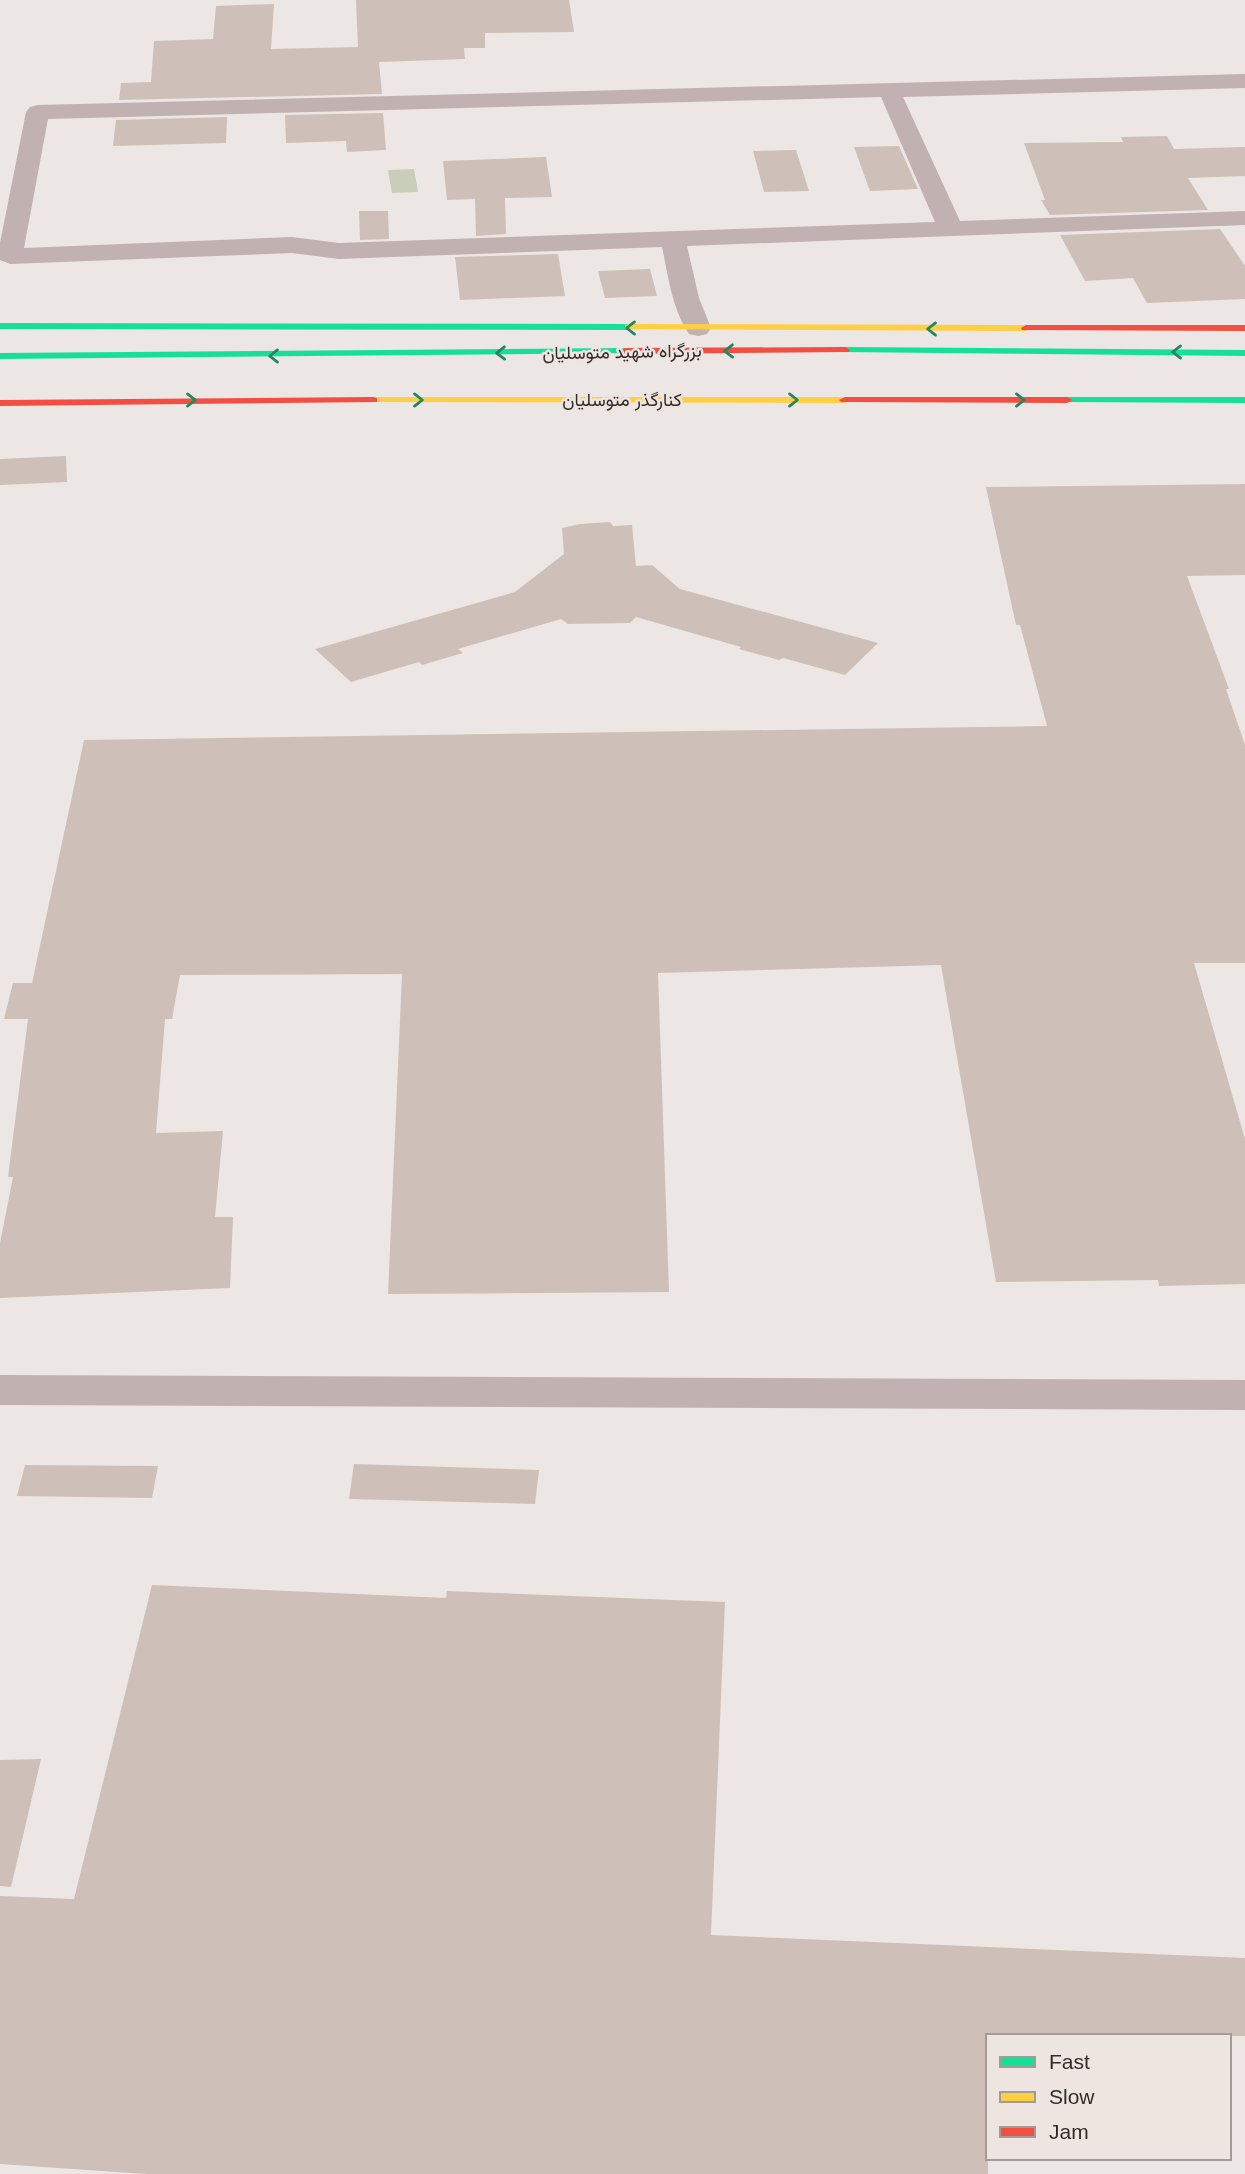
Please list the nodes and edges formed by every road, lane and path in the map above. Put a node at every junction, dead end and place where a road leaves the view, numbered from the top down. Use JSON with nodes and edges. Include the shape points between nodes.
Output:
{"nodes":[{"id":1,"x":1245,"y":81,"type":"edge"},
{"id":2,"x":889,"y":90,"type":"junction"},
{"id":3,"x":1245,"y":218,"type":"edge"},
{"id":4,"x":951,"y":229,"type":"junction"},
{"id":5,"x":673,"y":240,"type":"junction"},
{"id":6,"x":0,"y":326,"type":"edge"},
{"id":7,"x":466,"y":326,"type":"junction"},
{"id":8,"x":698,"y":328,"type":"junction"},
{"id":9,"x":1245,"y":328,"type":"edge"},
{"id":10,"x":1164,"y":329,"type":"junction"},
{"id":11,"x":0,"y":337,"type":"edge"},
{"id":12,"x":773,"y":350,"type":"junction"},
{"id":13,"x":1245,"y":353,"type":"edge"},
{"id":14,"x":0,"y":356,"type":"edge"},
{"id":15,"x":0,"y":400,"type":"edge"},
{"id":16,"x":1245,"y":400,"type":"edge"},
{"id":17,"x":0,"y":1390,"type":"edge"},
{"id":18,"x":1245,"y":1395,"type":"edge"}],
"edges":[{"from":1,"to":2,"type":"street"},
{"from":2,"to":4,"type":"street"},
{"from":2,"to":5,"type":"street","via":[[37,112],[10,256]]},
{"from":3,"to":4,"type":"street"},
{"from":4,"to":5,"type":"street"},
{"from":5,"to":8,"type":"street"},
{"from":6,"to":7,"type":"main road"},
{"from":8,"to":7,"type":"main road","one_way":true},
{"from":7,"to":11,"type":"main road","via":[[335,334]]},
{"from":10,"to":8,"type":"main road","one_way":true},
{"from":9,"to":10,"type":"main road"},
{"from":10,"to":12,"type":"main road"},
{"from":13,"to":12,"type":"main road","name":"بزرگراه شهید متوسلیان","one_way":true},
{"from":12,"to":14,"type":"main road","name":"بزرگراه شهید متوسلیان","one_way":true},
{"from":15,"to":16,"type":"main road","name":"کنارگذر متوسلیان","one_way":true},
{"from":17,"to":18,"type":"street"}]}
